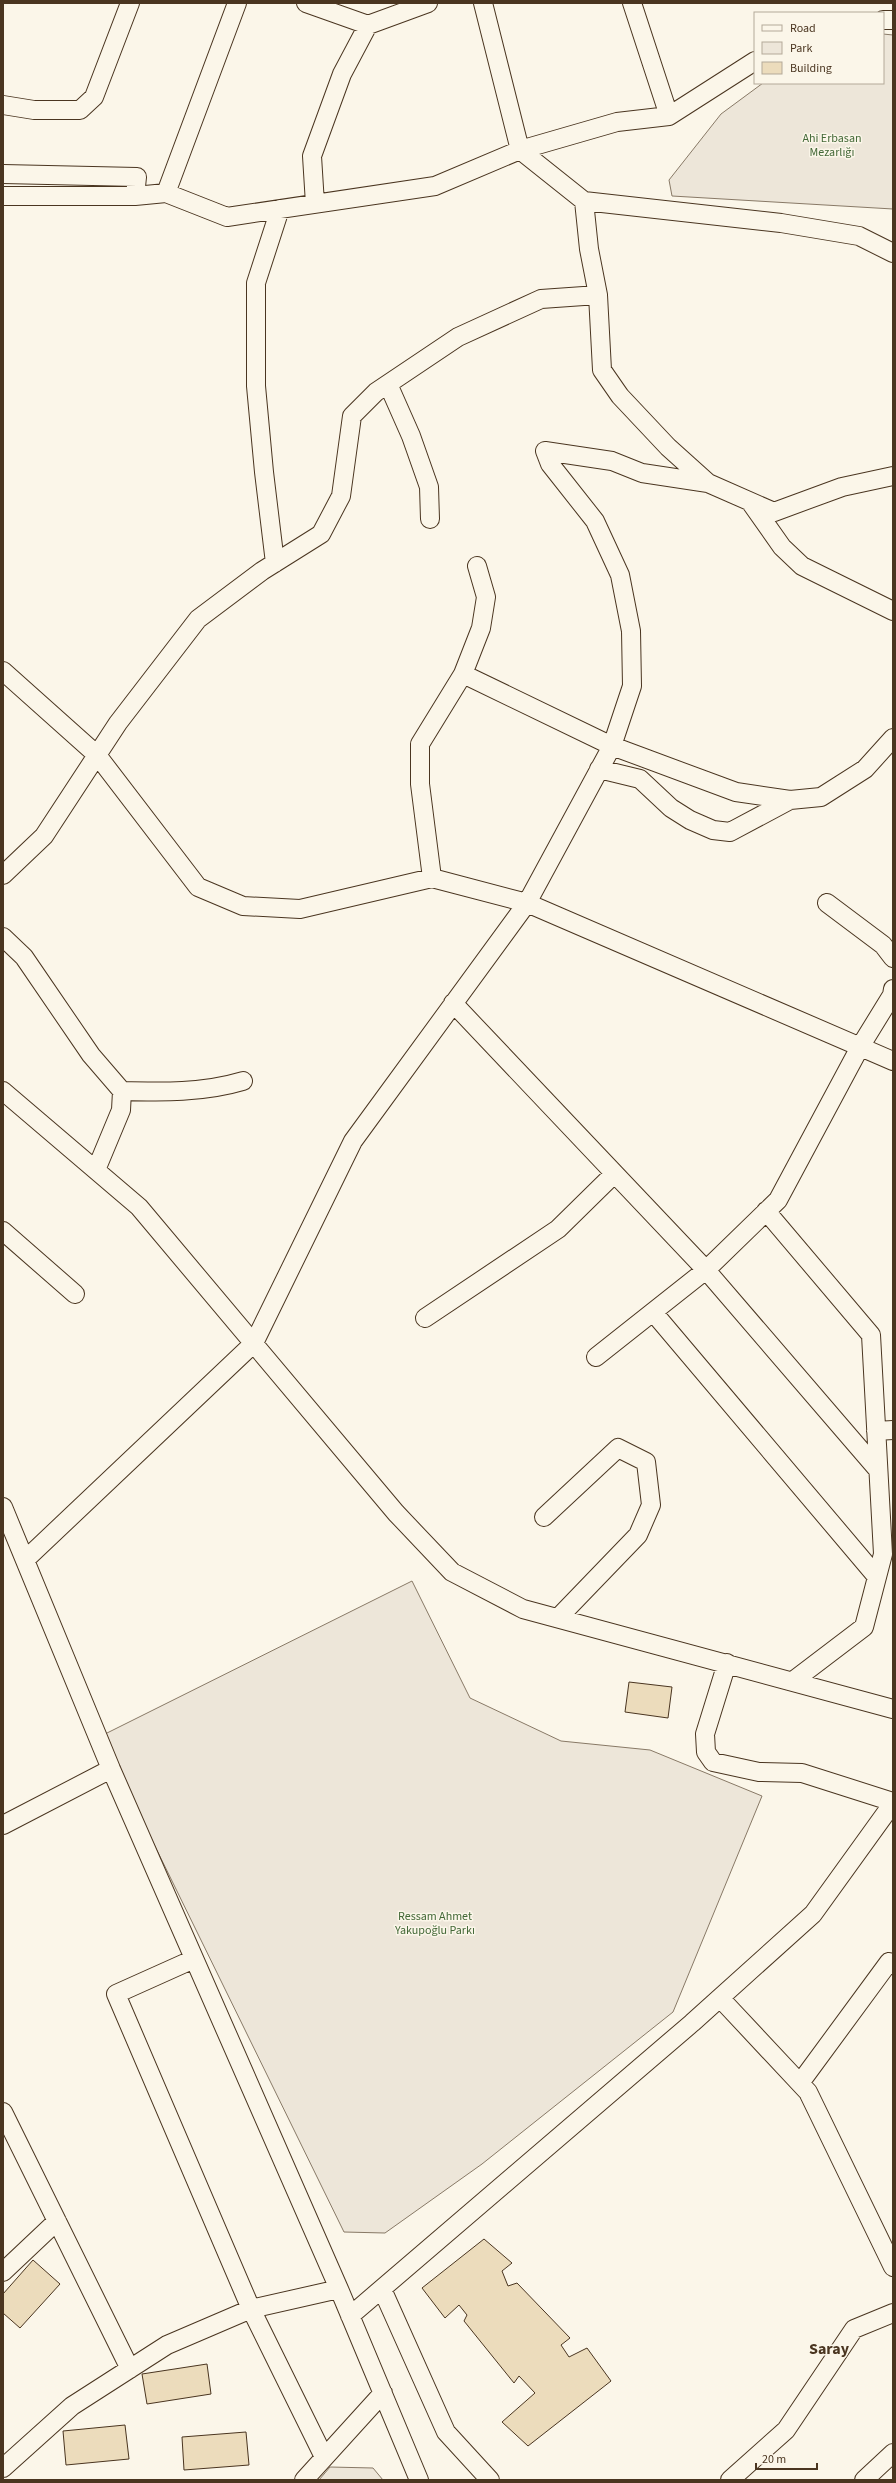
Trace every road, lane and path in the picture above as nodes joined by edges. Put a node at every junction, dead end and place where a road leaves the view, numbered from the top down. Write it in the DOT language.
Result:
graph roads {
  1 [pos="130,3"];
  2 [pos="237,3"];
  3 [pos="306,3"];
  4 [pos="428,3"];
  5 [pos="484,3"];
  6 [pos="632,3"];
  7 [pos="368,25"];
  8 [pos="754,62"];
  9 [pos="3,105"];
  10 [pos="669,116"];
  11 [pos="520,150"];
  12 [pos="3,174"];
  13 [pos="166,193"];
  14 [pos="3,196"];
  15 [pos="135,196"];
  16 [pos="584,201"];
  17 [pos="315,204"];
  18 [pos="280,209"];
  19 [pos="893,253"];
  20 [pos="598,295"];
  21 [pos="388,384"];
  22 [pos="893,476"];
  23 [pos="708,483"];
  24 [pos="750,502"];
  25 [pos="430,519"];
  26 [pos="275,563"];
  27 [pos="476,566"];
  28 [pos="893,611"];
  29 [pos="3,671"];
  30 [pos="462,674"];
  31 [pos="893,738"];
  32 [pos="612,746"];
  33 [pos="97,755"];
  34 [pos="599,769"];
  35 [pos="790,800"];
  36 [pos="3,875"];
  37 [pos="432,878"];
  38 [pos="527,903"];
  39 [pos="827,903"];
  40 [pos="3,937"];
  41 [pos="893,958"];
  42 [pos="893,989"];
  43 [pos="453,1003"];
  44 [pos="860,1047"];
  45 [pos="893,1061"];
  46 [pos="243,1081"];
  47 [pos="3,1091"];
  48 [pos="122,1091"];
  49 [pos="96,1170"];
  50 [pos="614,1174"];
  51 [pos="766,1211"];
  52 [pos="3,1231"];
  53 [pos="706,1270"];
  54 [pos="75,1294"];
  55 [pos="653,1312"];
  56 [pos="425,1318"];
  57 [pos="254,1343"];
  58 [pos="596,1357"];
  59 [pos="884,1431"];
  60 [pos="878,1470"];
  61 [pos="3,1507"];
  62 [pos="544,1517"];
  63 [pos="25,1560"];
  64 [pos="877,1577"];
  65 [pos="558,1618"];
  66 [pos="727,1663"];
  67 [pos="793,1681"];
  68 [pos="893,1709"];
  69 [pos="111,1769"];
  70 [pos="893,1802"];
  71 [pos="3,1825"];
  72 [pos="194,1959"];
  73 [pos="893,1965"];
  74 [pos="720,1998"];
  75 [pos="800,2083"];
  76 [pos="3,2112"];
  77 [pos="58,2221"];
  78 [pos="893,2267"];
  79 [pos="3,2272"];
  80 [pos="339,2289"];
  81 [pos="382,2289"];
  82 [pos="251,2309"];
  83 [pos="893,2313"];
  84 [pos="350,2316"];
  85 [pos="130,2369"];
  86 [pos="383,2393"];
  87 [pos="893,2453"];
  88 [pos="324,2458"];
  89 [pos="3,2468"];
  90 [pos="304,2480"];
  91 [pos="419,2480"];
  92 [pos="490,2480"];
  93 [pos="730,2480"];
  94 [pos="864,2480"];
  1 -- 9 [label="street"];
  2 -- 13 [label="street"];
  3 -- 7 [label="street"];
  4 -- 7 [label="street"];
  5 -- 11 [label="street"];
  6 -- 10 [label="street"];
  7 -- 17 [label="street"];
  8 -- 10 [label="street"];
  10 -- 11 [label="street"];
  11 -- 16 [label="street"];
  11 -- 17 [label="street"];
  12 -- 15 [label="street"];
  13 -- 15 [label="street"];
  13 -- 18 [label="street"];
  14 -- 15 [label="street"];
  16 -- 19 [label="street"];
  16 -- 20 [label="street"];
  17 -- 18 [label="street"];
  18 -- 26 [label="street"];
  20 -- 21 [label="street"];
  20 -- 23 [label="street"];
  21 -- 25 [label="street"];
  21 -- 26 [label="street"];
  22 -- 24 [label="street"];
  23 -- 24 [label="street"];
  23 -- 32 [label="street"];
  24 -- 28 [label="street"];
  26 -- 33 [label="street"];
  27 -- 30 [label="street"];
  29 -- 33 [label="street"];
  30 -- 32 [label="street"];
  30 -- 37 [label="street"];
  31 -- 35 [label="street"];
  32 -- 34 [label="street"];
  32 -- 35 [label="street"];
  33 -- 36 [label="street"];
  33 -- 37 [label="street"];
  34 -- 35 [label="street"];
  34 -- 38 [label="street"];
  37 -- 38 [label="street"];
  38 -- 43 [label="street"];
  38 -- 44 [label="street"];
  39 -- 41 [label="street"];
  40 -- 48 [label="street"];
  42 -- 44 [label="street"];
  43 -- 50 [label="street"];
  43 -- 57 [label="street"];
  44 -- 45 [label="street"];
  44 -- 51 [label="street"];
  46 -- 48 [label="street"];
  47 -- 49 [label="street"];
  48 -- 49 [label="street"];
  49 -- 57 [label="street"];
  50 -- 53 [label="street"];
  50 -- 56 [label="street"];
  51 -- 53 [label="street"];
  51 -- 59 [label="street"];
  52 -- 54 [label="street"];
  53 -- 55 [label="street"];
  53 -- 60 [label="street"];
  55 -- 58 [label="street"];
  55 -- 64 [label="street"];
  57 -- 63 [label="street"];
  57 -- 65 [label="street"];
  59 -- 60 [label="street"];
  60 -- 64 [label="street"];
  61 -- 63 [label="street"];
  62 -- 65 [label="street"];
  63 -- 69 [label="street"];
  64 -- 67 [label="street"];
  65 -- 66 [label="street"];
  66 -- 67 [label="street"];
  66 -- 70 [label="street"];
  67 -- 68 [label="street"];
  69 -- 71 [label="street"];
  69 -- 72 [label="street"];
  70 -- 74 [label="street"];
  72 -- 80 [label="street"];
  72 -- 82 [label="street"];
  73 -- 75 [label="street"];
  74 -- 75 [label="street"];
  74 -- 81 [label="street"];
  75 -- 78 [label="street"];
  76 -- 77 [label="street"];
  77 -- 79 [label="street"];
  77 -- 85 [label="street"];
  80 -- 82 [label="street"];
  80 -- 84 [label="street"];
  81 -- 84 [label="street"];
  81 -- 92 [label="street"];
  82 -- 85 [label="street"];
  82 -- 88 [label="street"];
  83 -- 93 [label="street"];
  84 -- 86 [label="street"];
  85 -- 89 [label="street"];
  86 -- 88 [label="street"];
  86 -- 91 [label="street"];
  87 -- 94 [label="street"];
  88 -- 90 [label="street"];
}
